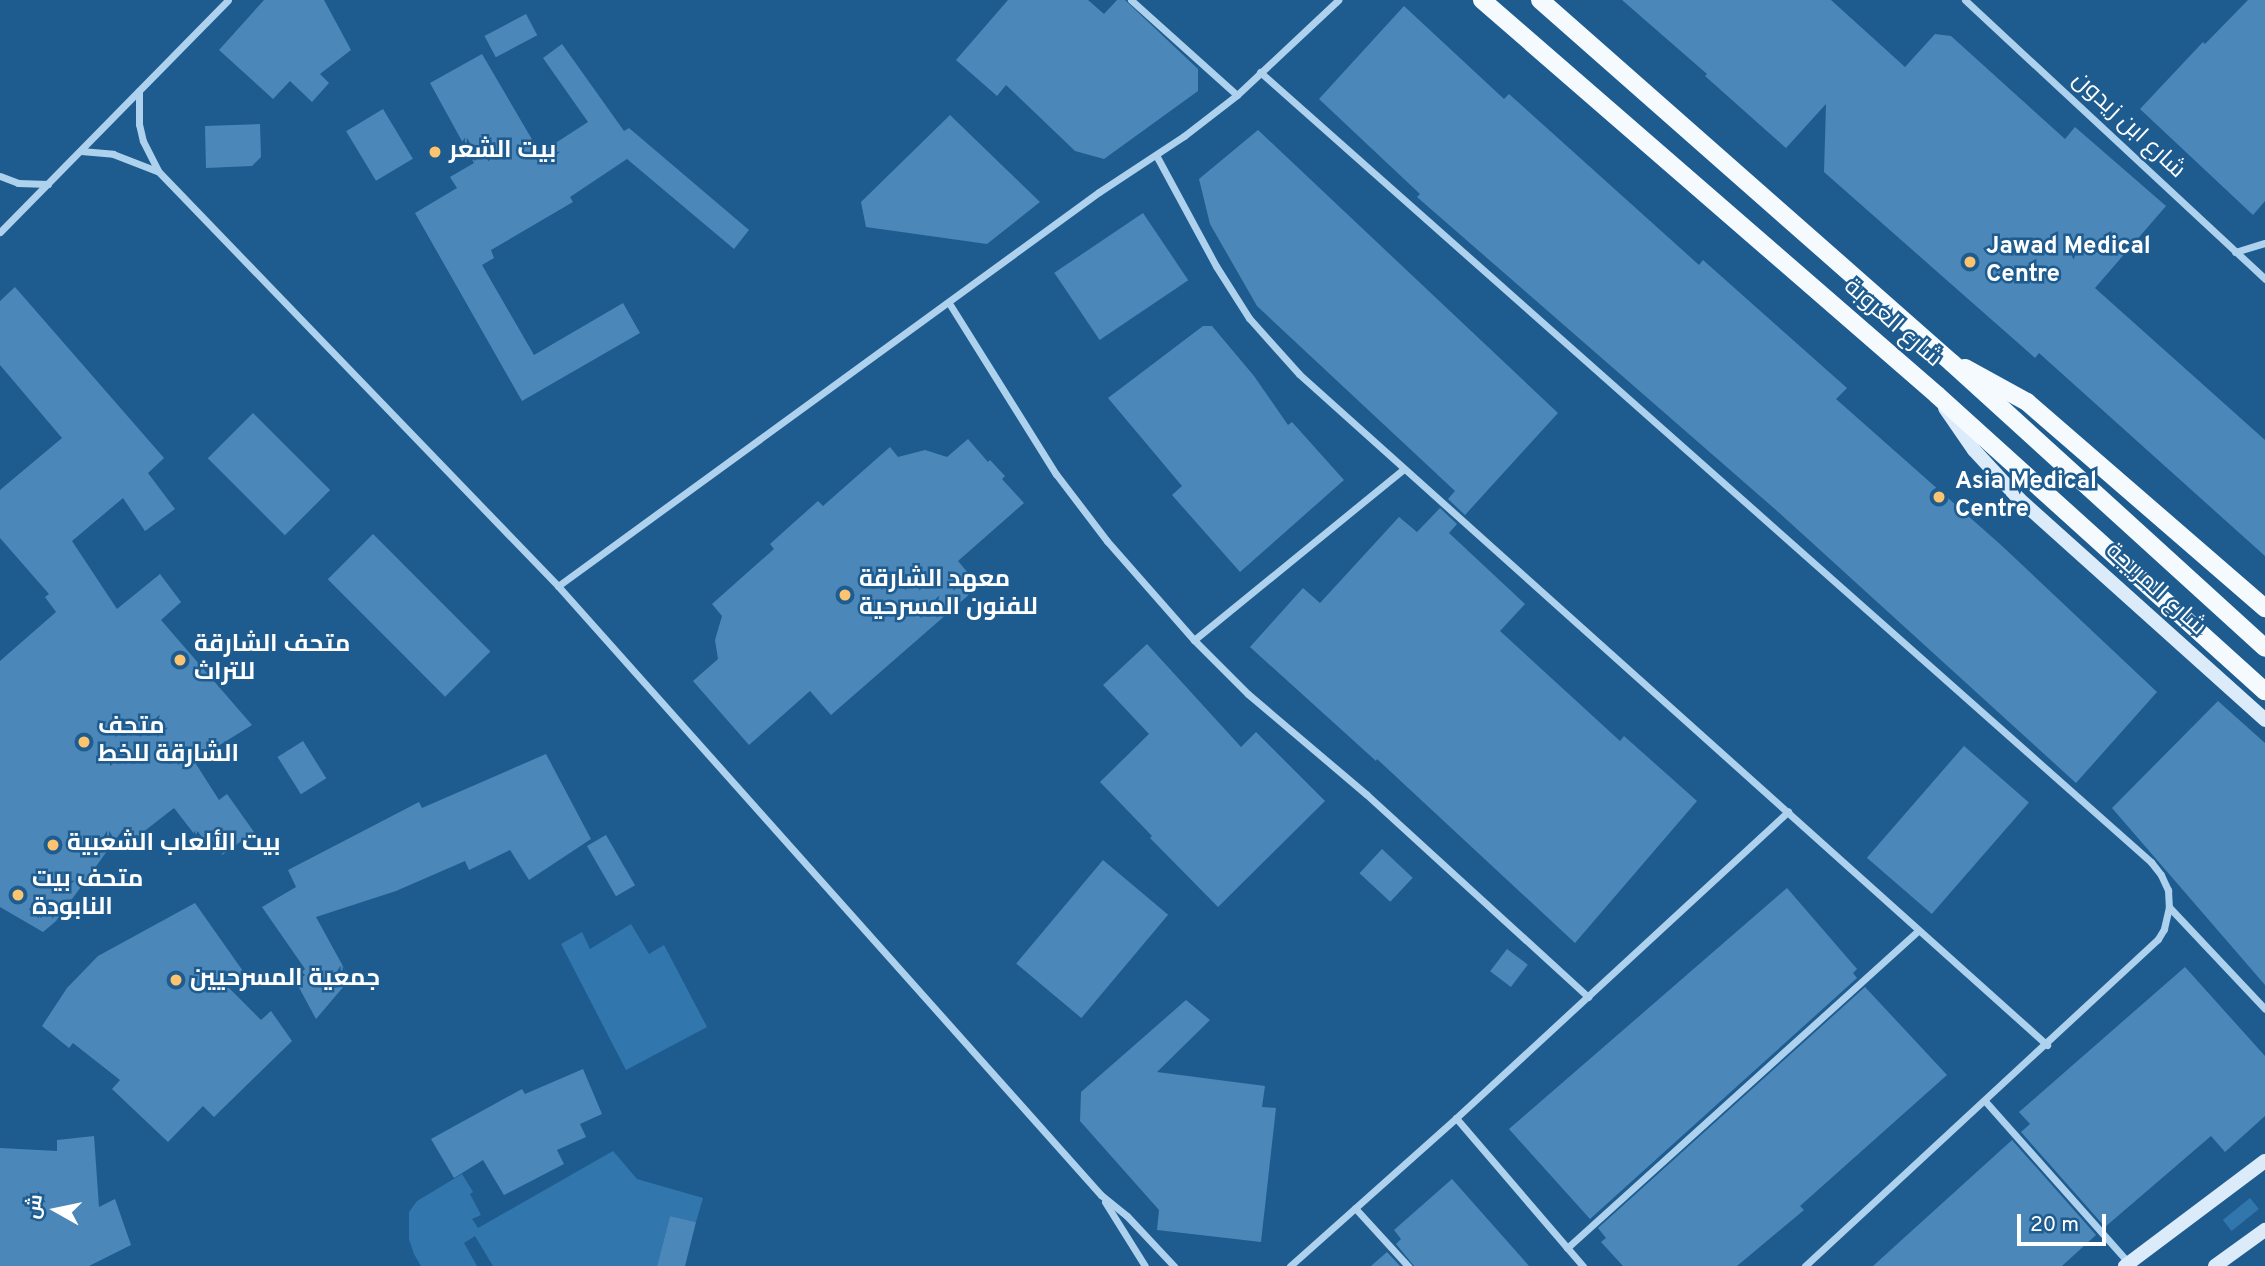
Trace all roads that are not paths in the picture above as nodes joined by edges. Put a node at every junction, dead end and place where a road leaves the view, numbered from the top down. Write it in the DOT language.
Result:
graph roads {
  1 [pos="1131,0"];
  2 [pos="1338,0"];
  3 [pos="1482,0"];
  4 [pos="1540,0"];
  5 [pos="1965,0"];
  6 [pos="226,1"];
  7 [pos="1260,72"];
  8 [pos="139,91"];
  9 [pos="1237,95"];
  10 [pos="81,151"];
  11 [pos="1156,155"];
  12 [pos="158,171"];
  13 [pos="0,176"];
  14 [pos="48,184"];
  15 [pos="0,232"];
  16 [pos="2265,243"];
  17 [pos="2235,252"];
  18 [pos="2265,279"];
  19 [pos="949,303"];
  20 [pos="1952,363"];
  21 [pos="1937,395"];
  22 [pos="1404,469"];
  23 [pos="558,586"];
  24 [pos="2265,608"];
  25 [pos="1194,640"];
  26 [pos="2265,648"];
  27 [pos="2265,691"];
  28 [pos="2265,720"];
  29 [pos="1788,812"];
  30 [pos="2169,907"];
  31 [pos="1919,930"];
  32 [pos="1588,997"];
  33 [pos="2265,1009"];
  34 [pos="2047,1045"];
  35 [pos="1985,1101"];
  36 [pos="1456,1118"];
  37 [pos="2265,1161"];
  38 [pos="1101,1195"];
  39 [pos="1355,1208"];
  40 [pos="2265,1230"];
  41 [pos="1567,1248"];
  42 [pos="2128,1265"];
  43 [pos="1144,1266"];
  44 [pos="1174,1266"];
  45 [pos="1290,1266"];
  46 [pos="1408,1266"];
  47 [pos="1583,1266"];
  48 [pos="1805,1266"];
  49 [pos="2215,1266"];
  1 -- 9 [label="street"];
  2 -- 7 [label="street"];
  3 -- 21 [label="main road, شارع العروبة"];
  4 -- 20 [label="main road, شارع العروبة"];
  5 -- 17 [label="street, شارع ابن زيدون"];
  6 -- 8 [label="street"];
  7 -- 9 [label="street"];
  7 -- 30 [label="street"];
  8 -- 10 [label="street"];
  8 -- 12 [label="street"];
  9 -- 11 [label="street"];
  10 -- 12 [label="street"];
  10 -- 14 [label="street"];
  11 -- 19 [label="street"];
  11 -- 22 [label="street"];
  12 -- 23 [label="street"];
  13 -- 14 [label="street"];
  14 -- 15 [label="street"];
  16 -- 17 [label="street"];
  17 -- 18 [label="street, شارع ابن زيدون"];
  19 -- 23 [label="street"];
  19 -- 25 [label="street"];
  20 -- 24 [label="main road"];
  20 -- 26 [label="main road, شارع العروبة"];
  21 -- 27 [label="main road, شارع العروبة"];
  21 -- 28 [label="main road, شارع المريجة"];
  22 -- 25 [label="street"];
  22 -- 29 [label="street"];
  23 -- 38 [label="street"];
  25 -- 32 [label="street"];
  29 -- 31 [label="street"];
  29 -- 32 [label="street"];
  30 -- 33 [label="street"];
  30 -- 34 [label="street"];
  31 -- 34 [label="street"];
  31 -- 41 [label="street"];
  32 -- 36 [label="street"];
  34 -- 35 [label="street"];
  35 -- 42 [label="street"];
  35 -- 48 [label="street"];
  36 -- 39 [label="street"];
  36 -- 41 [label="street"];
  37 -- 42 [label="main road"];
  38 -- 43 [label="street"];
  38 -- 44 [label="street"];
  39 -- 45 [label="street"];
  39 -- 46 [label="street"];
  40 -- 49 [label="main road"];
  41 -- 47 [label="street"];
}
